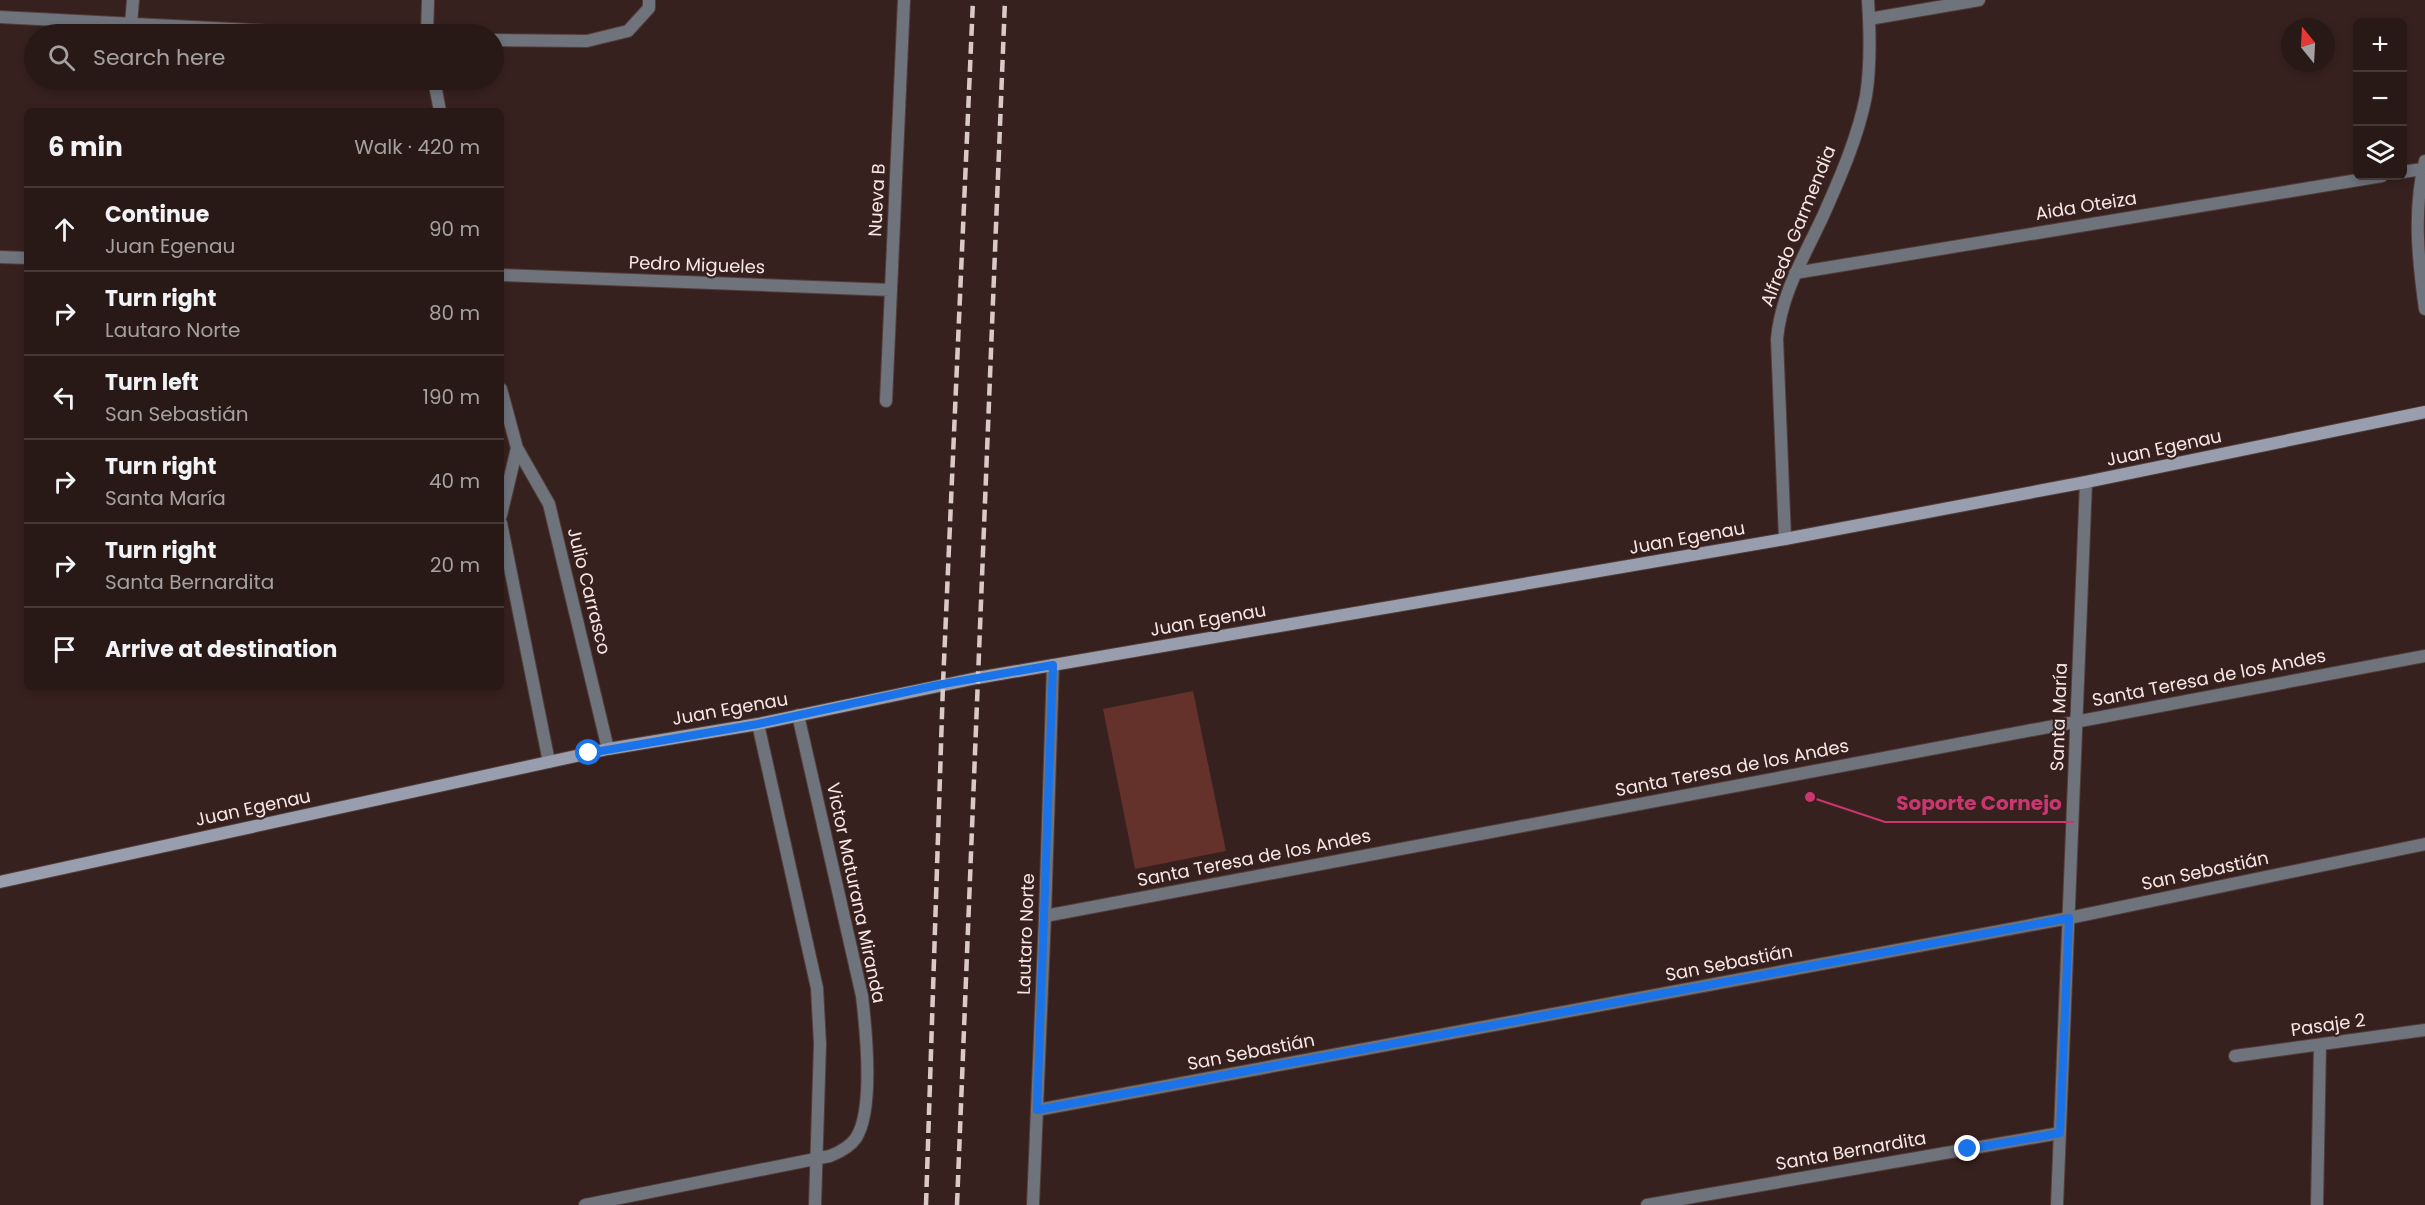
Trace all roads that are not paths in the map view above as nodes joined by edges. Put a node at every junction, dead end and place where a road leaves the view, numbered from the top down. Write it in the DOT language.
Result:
graph roads {
  1 [pos="133,0"];
  2 [pos="428,0"];
  3 [pos="649,0"];
  4 [pos="904,0"];
  5 [pos="1868,0"];
  6 [pos="1979,0"];
  7 [pos="0,17"];
  8 [pos="1869,19"];
  9 [pos="131,24"];
  10 [pos="427,24"];
  11 [pos="504,40"];
  12 [pos="436,90"];
  13 [pos="439,108"];
  14 [pos="2424,165"];
  15 [pos="2407,171"];
  16 [pos="2358,180"];
  17 [pos="0,256"];
  18 [pos="24,258"];
  19 [pos="1796,273"];
  20 [pos="504,275"];
  21 [pos="891,290"];
  22 [pos="2425,309"];
  23 [pos="504,400"];
  24 [pos="886,401"];
  25 [pos="2425,412"];
  26 [pos="517,448"];
  27 [pos="2086,482"];
  28 [pos="504,503"];
  29 [pos="504,538"];
  30 [pos="1785,539"];
  31 [pos="2425,656"];
  32 [pos="1053,665"];
  33 [pos="798,716"];
  34 [pos="2076,722"];
  35 [pos="758,724"];
  36 [pos="609,749"];
  37 [pos="549,762"];
  38 [pos="2425,844"];
  39 [pos="0,882"];
  40 [pos="1046,916"];
  41 [pos="2069,918"];
  42 [pos="2425,1030"];
  43 [pos="2320,1045"];
  44 [pos="2235,1056"];
  45 [pos="1037,1110"];
  46 [pos="2060,1133"];
  47 [pos="816,1159"];
  48 [pos="599,1204"];
  49 [pos="585,1205"];
  50 [pos="815,1205"];
  51 [pos="1033,1205"];
  52 [pos="1647,1205"];
  53 [pos="2057,1205"];
  54 [pos="2317,1205"];
  1 -- 9 [label="street"];
  2 -- 10 [label="street"];
  3 -- 11 [label="street"];
  4 -- 21 [label="street, Nueva B"];
  5 -- 8 [label="street, Alfredo Garmendia"];
  6 -- 8 [label="street"];
  7 -- 9 [label="street"];
  8 -- 19 [label="street, Alfredo Garmendia"];
  12 -- 13 [label="street"];
  14 -- 15 [label="street"];
  14 -- 22 [label="street"];
  16 -- 19 [label="street, Aida Oteiza"];
  17 -- 18 [label="street"];
  19 -- 30 [label="street, Alfredo Garmendia"];
  20 -- 21 [label="street, Pedro Migueles"];
  21 -- 24 [label="street, Nueva B"];
  23 -- 26 [label="street, Julio Carrasco"];
  25 -- 27 [label="main road, Juan Egenau"];
  26 -- 28 [label="street, Julio Carrasco"];
  26 -- 36 [label="street, Julio Carrasco"];
  27 -- 30 [label="main road, Juan Egenau"];
  27 -- 34 [label="street, Santa María"];
  29 -- 37 [label="street"];
  30 -- 32 [label="main road, Juan Egenau"];
  31 -- 34 [label="street, Santa Teresa de los Andes"];
  32 -- 33 [label="main road, Juan Egenau"];
  32 -- 40 [label="street, Lautaro Norte"];
  33 -- 35 [label="main road, Juan Egenau"];
  33 -- 47 [label="street, Victor Maturana Miranda"];
  34 -- 40 [label="street, Santa Teresa de los Andes"];
  34 -- 41 [label="street, Santa María"];
  35 -- 36 [label="main road, Juan Egenau"];
  35 -- 47 [label="street"];
  36 -- 37 [label="main road, Juan Egenau"];
  37 -- 39 [label="main road, Juan Egenau"];
  38 -- 41 [label="street, San Sebastián"];
  40 -- 45 [label="street, Lautaro Norte"];
  41 -- 45 [label="street, San Sebastián"];
  41 -- 46 [label="street, Santa María"];
  42 -- 43 [label="street, Pasaje 2"];
  43 -- 44 [label="street, Pasaje 2"];
  43 -- 54 [label="street"];
  45 -- 51 [label="street, Lautaro Norte"];
  46 -- 52 [label="street, Santa Bernardita"];
  46 -- 53 [label="street, Santa María"];
  47 -- 48 [label="street, Victor Maturana Miranda"];
  47 -- 50 [label="street"];
  48 -- 49 [label="street, Victor Maturana Miranda"];
}
